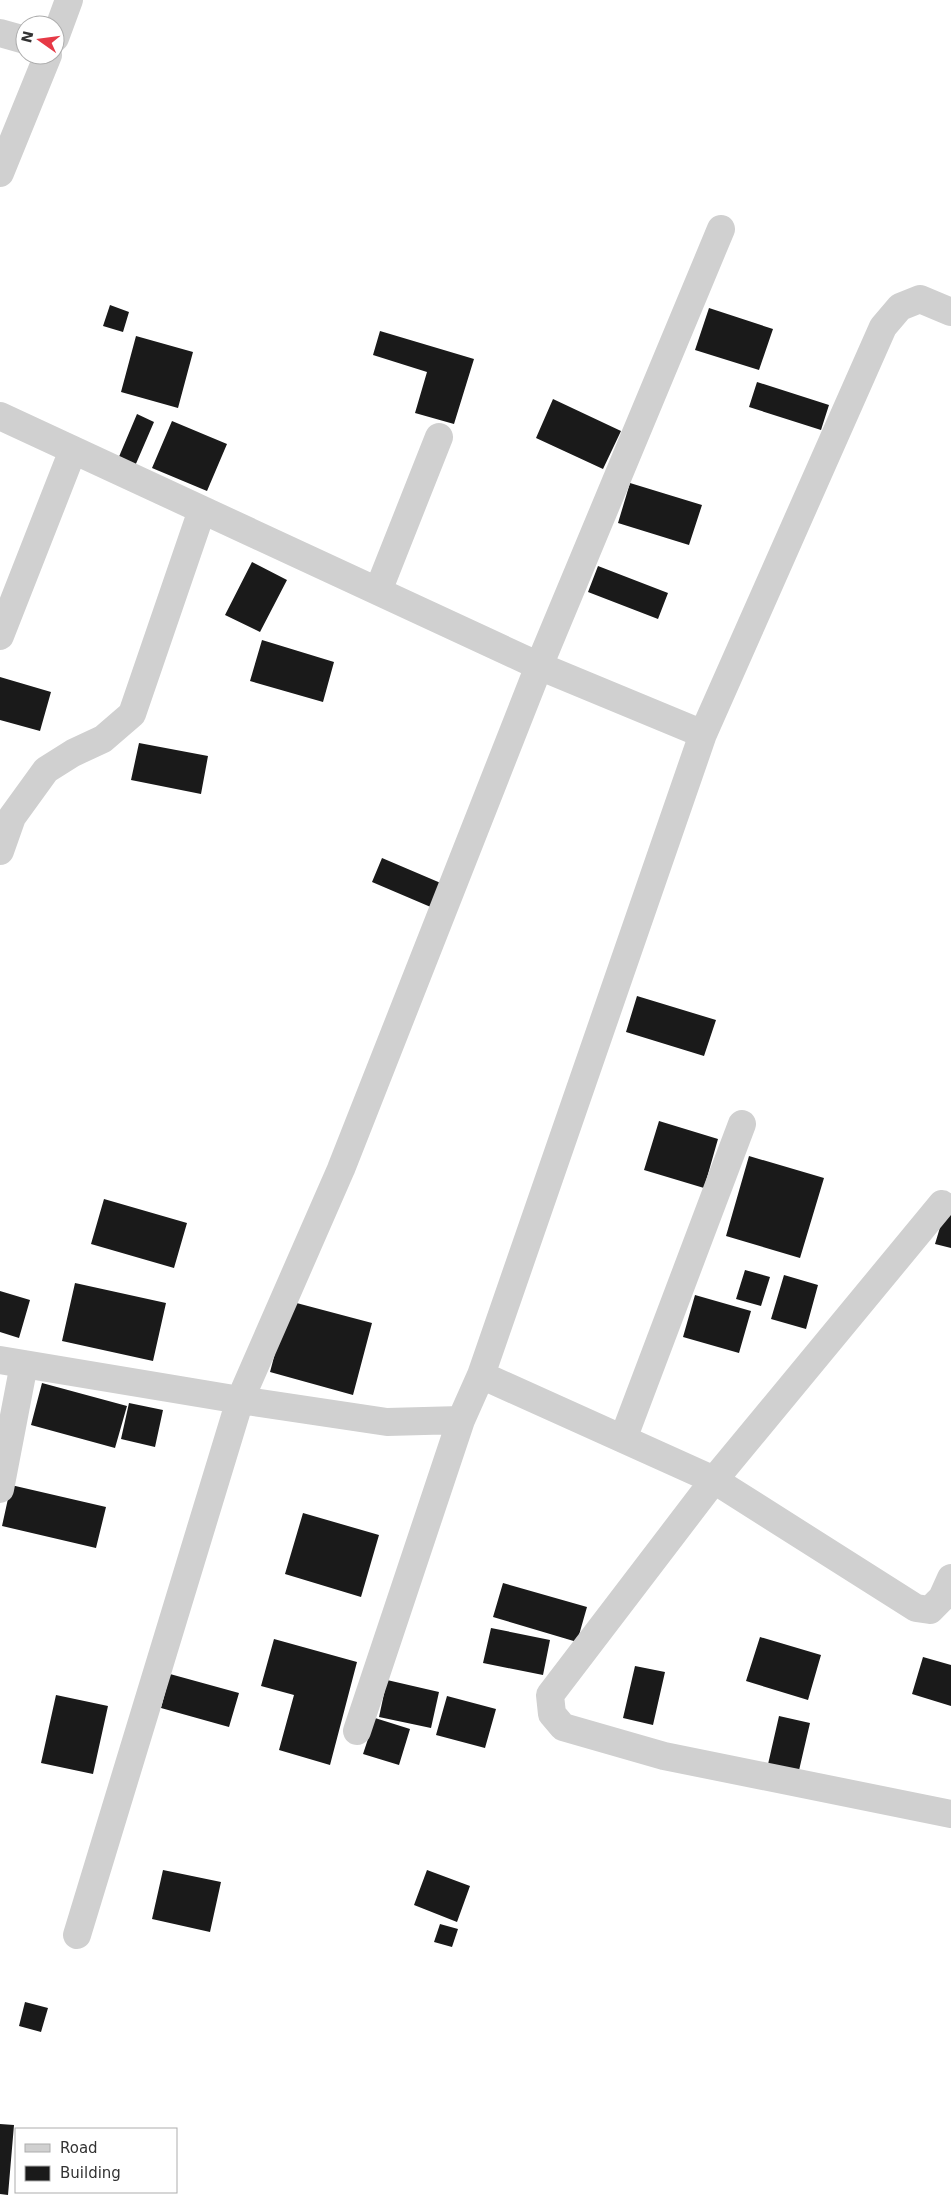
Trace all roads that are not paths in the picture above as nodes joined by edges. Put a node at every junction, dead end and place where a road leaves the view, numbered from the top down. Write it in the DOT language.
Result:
graph roads {
  1 [pos="69,0"];
  2 [pos="63,15"];
  3 [pos="0,33"];
  4 [pos="15,37"];
  5 [pos="44,65"];
  6 [pos="0,173"];
  7 [pos="721,229"];
  8 [pos="951,312"];
  9 [pos="0,416"];
  10 [pos="439,437"];
  11 [pos="73,450"];
  12 [pos="202,510"];
  13 [pos="378,590"];
  14 [pos="0,636"];
  15 [pos="539,666"];
  16 [pos="703,734"];
  17 [pos="0,850"];
  18 [pos="742,1124"];
  19 [pos="942,1204"];
  20 [pos="12,1362"];
  21 [pos="481,1375"];
  22 [pos="240,1400"];
  23 [pos="461,1420"];
  24 [pos="623,1439"];
  25 [pos="714,1480"];
  26 [pos="0,1490"];
  27 [pos="951,1578"];
  28 [pos="357,1731"];
  29 [pos="951,1814"];
  30 [pos="77,1935"];
  1 -- 2 [label="street"];
  3 -- 4 [label="street"];
  5 -- 6 [label="street"];
  7 -- 15 [label="street"];
  8 -- 16 [label="street"];
  9 -- 11 [label="street"];
  10 -- 13 [label="street"];
  11 -- 12 [label="street"];
  11 -- 14 [label="street"];
  12 -- 13 [label="street"];
  12 -- 17 [label="street"];
  13 -- 15 [label="street"];
  15 -- 16 [label="street"];
  15 -- 22 [label="street"];
  16 -- 21 [label="street"];
  18 -- 24 [label="street"];
  19 -- 25 [label="street"];
  20 -- 22 [label="street"];
  20 -- 26 [label="street"];
  21 -- 23 [label="street"];
  21 -- 24 [label="street"];
  22 -- 23 [label="street"];
  22 -- 30 [label="street"];
  23 -- 28 [label="street"];
  24 -- 25 [label="street"];
  25 -- 27 [label="street"];
  25 -- 29 [label="street"];
}
